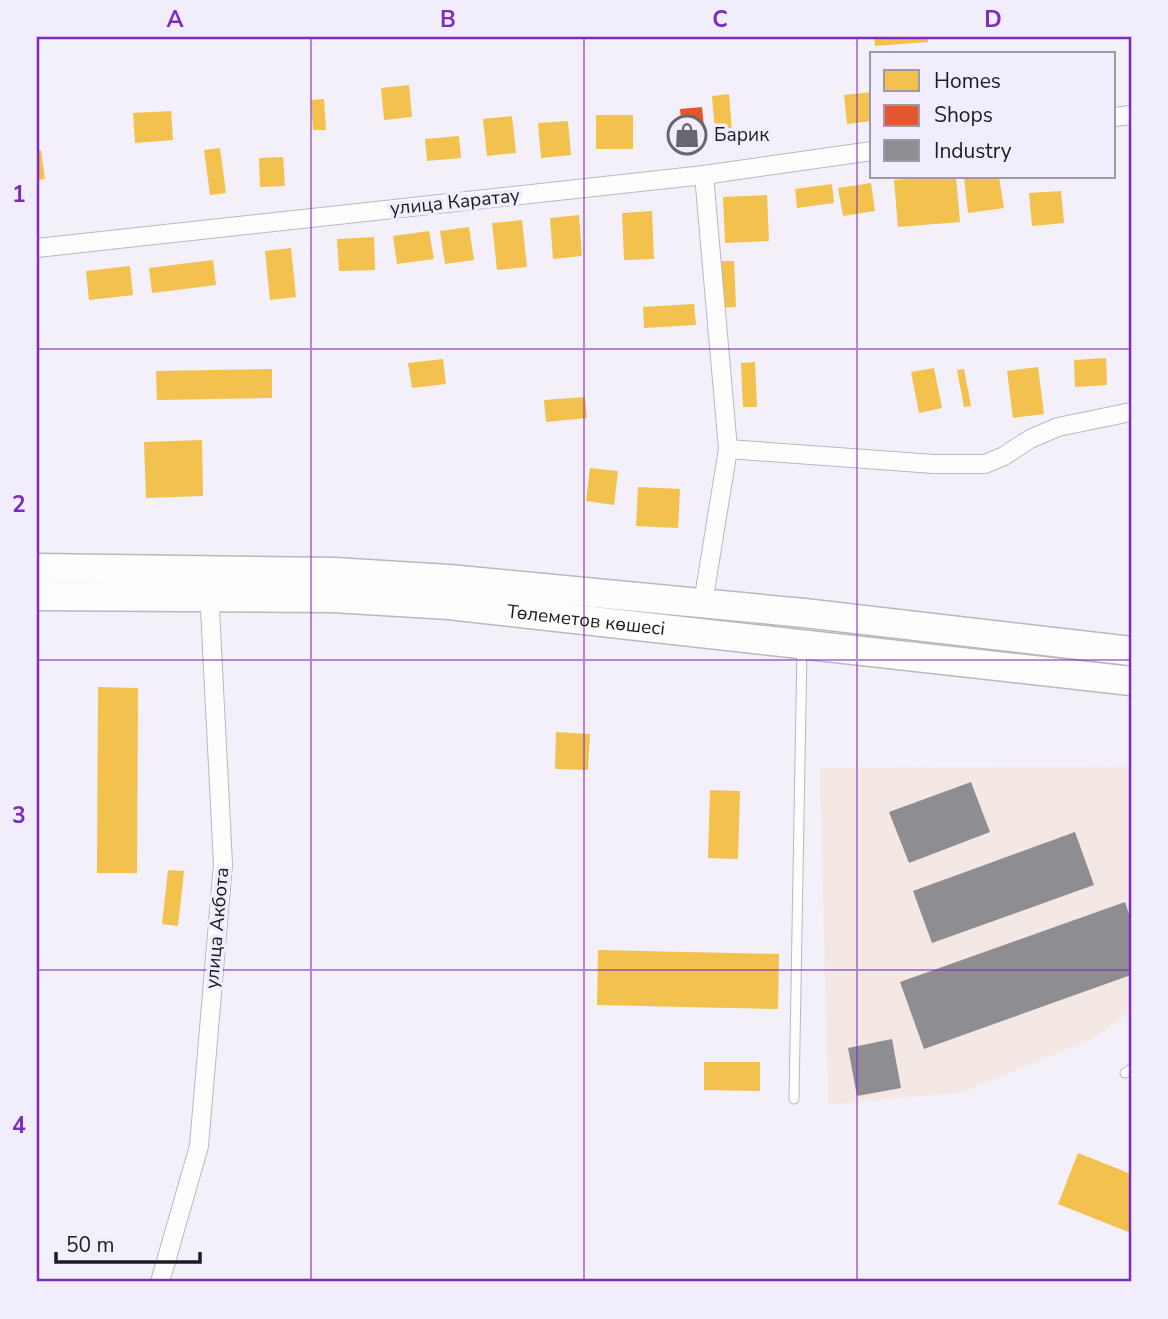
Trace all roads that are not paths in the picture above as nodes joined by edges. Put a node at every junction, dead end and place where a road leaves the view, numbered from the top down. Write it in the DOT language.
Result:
graph roads {
  1 [pos="870,152"];
  2 [pos="704,175"];
  3 [pos="37,248"];
  4 [pos="1131,412"];
  5 [pos="728,449"];
  6 [pos="37,568"];
  7 [pos="208,569"];
  8 [pos="37,596"];
  9 [pos="209,597"];
  10 [pos="703,603"];
  11 [pos="802,643"];
  12 [pos="1131,651"];
  13 [pos="1131,681"];
  14 [pos="794,1099"];
  15 [pos="160,1282"];
  1 -- 2 [label="street, улица Каратау"];
  2 -- 3 [label="street, улица Каратау"];
  2 -- 5 [label="street"];
  4 -- 5 [label="street"];
  5 -- 10 [label="street"];
  6 -- 7 [label="main road, Төлеметов көшесі"];
  7 -- 9 [label="street, улица Акбота"];
  7 -- 10 [label="main road, Төлеметов көшесі"];
  8 -- 9 [label="main road, Төлеметов көшесі"];
  9 -- 11 [label="main road, Төлеметов көшесі"];
  9 -- 15 [label="street, улица Акбота"];
  10 -- 12 [label="main road, Төлеметов көшесі"];
  11 -- 13 [label="main road, Төлеметов көшесі"];
  11 -- 14 [label="lane"];
}
